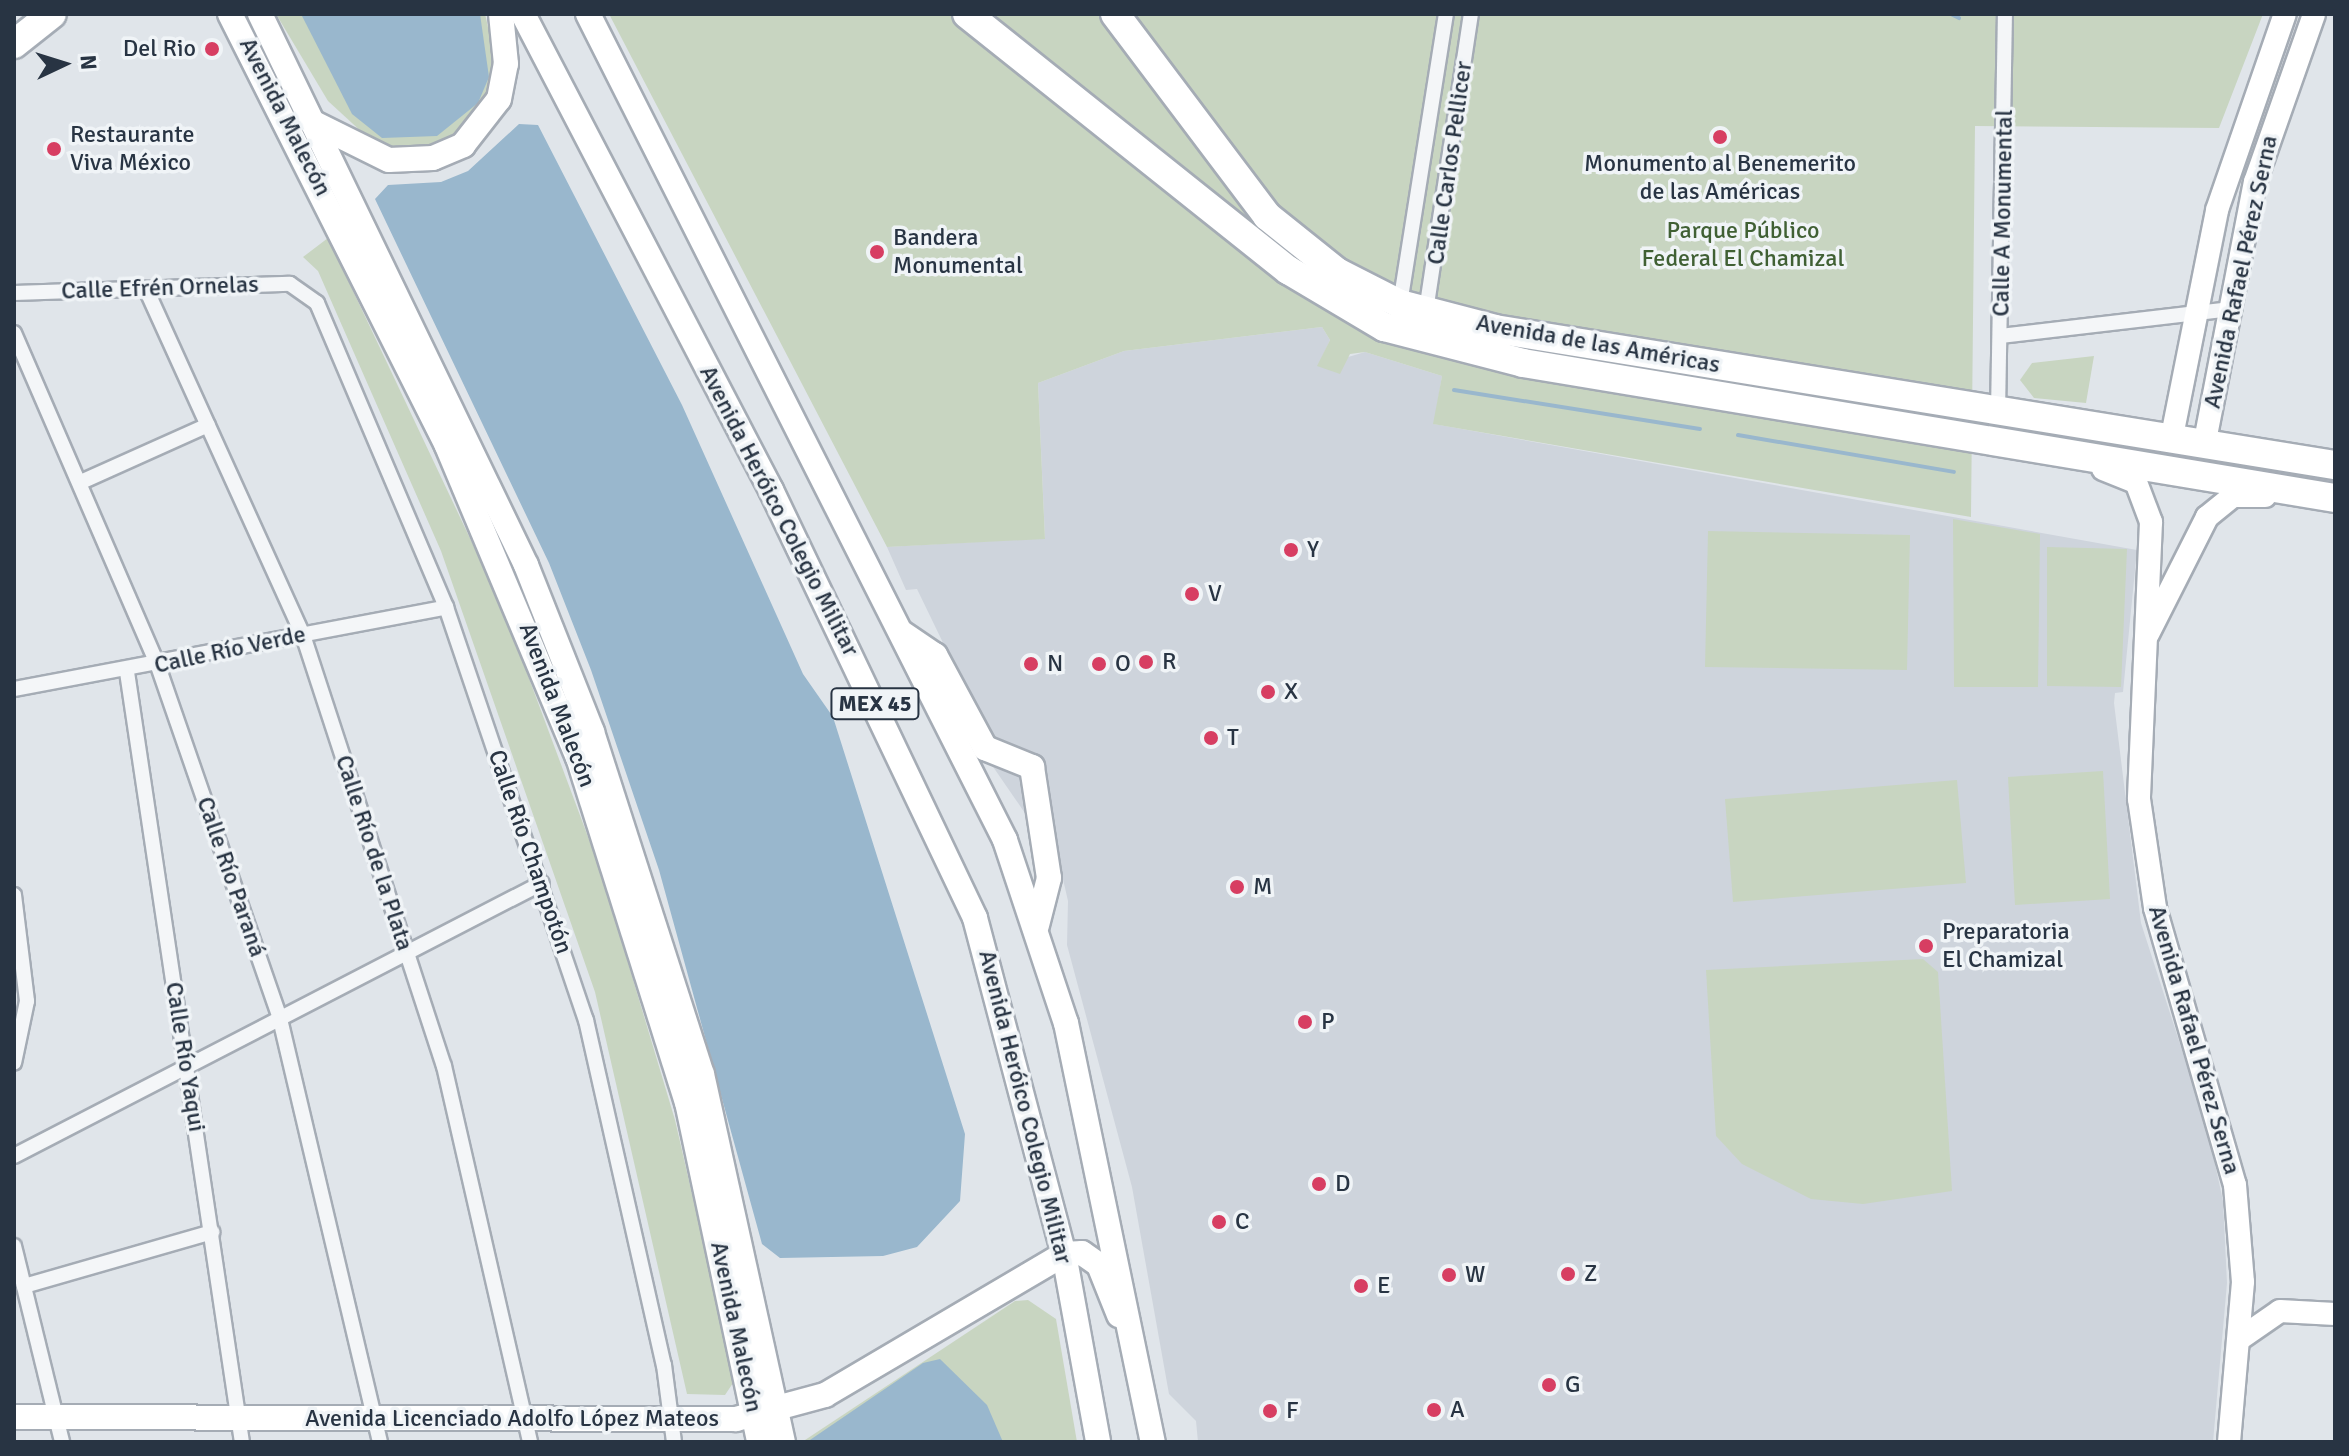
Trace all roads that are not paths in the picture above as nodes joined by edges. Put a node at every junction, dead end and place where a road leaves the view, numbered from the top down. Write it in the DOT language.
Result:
graph roads {
  1 [pos="52,14"];
  2 [pos="230,14"];
  3 [pos="260,14"];
  4 [pos="501,14"];
  5 [pos="523,14"];
  6 [pos="588,14"];
  7 [pos="967,14"];
  8 [pos="1115,14"];
  9 [pos="1446,14"];
  10 [pos="1471,14"];
  11 [pos="2005,14"];
  12 [pos="2285,14"];
  13 [pos="2314,14"];
  14 [pos="15,41"];
  15 [pos="314,122"];
  16 [pos="146,289"];
  17 [pos="306,289"];
  18 [pos="14,293"];
  19 [pos="1413,308"];
  20 [pos="2230,309"];
  21 [pos="2197,310"];
  22 [pos="14,333"];
  23 [pos="2001,336"];
  24 [pos="1823,411"];
  25 [pos="1998,412"];
  26 [pos="208,425"];
  27 [pos="2172,436"];
  28 [pos="1995,441"];
  29 [pos="2205,441"];
  30 [pos="2326,459"];
  31 [pos="81,482"];
  32 [pos="2335,499"];
  33 [pos="446,607"];
  34 [pos="902,633"];
  35 [pos="303,635"];
  36 [pos="2145,639"];
  37 [pos="158,666"];
  38 [pos="127,672"];
  39 [pos="14,689"];
  40 [pos="542,883"];
  41 [pos="14,895"];
  42 [pos="1037,925"];
  43 [pos="407,952"];
  44 [pos="280,1019"];
  45 [pos="14,1063"];
  46 [pos="186,1070"];
  47 [pos="14,1156"];
  48 [pos="212,1232"];
  49 [pos="14,1246"];
  50 [pos="1064,1254"];
  51 [pos="24,1286"];
  52 [pos="2335,1314"];
  53 [pos="1135,1336"];
  54 [pos="2241,1338"];
  55 [pos="766,1415"];
  56 [pos="14,1417"];
  57 [pos="56,1417"];
  58 [pos="241,1430"];
  59 [pos="378,1430"];
  60 [pos="529,1431"];
  61 [pos="673,1431"];
  62 [pos="62,1442"];
  63 [pos="759,1442"];
  64 [pos="783,1442"];
  65 [pos="1098,1442"];
  66 [pos="1153,1442"];
  67 [pos="2229,1442"];
  1 -- 14 [label="highway"];
  2 -- 55 [label="main road, Avenida Malecón"];
  3 -- 15 [label="main road, Avenida Malecón"];
  4 -- 15 [label="main road"];
  5 -- 50 [label="main road, Avenida Heróico Colegio Militar / MEX 45"];
  6 -- 34 [label="main road, MEX 45"];
  7 -- 24 [label="highway, Avenida de las Américas"];
  8 -- 19 [label="highway, Avenida de las Américas"];
  9 -- 19 [label="street, Calle Carlos Pellicer"];
  10 -- 19 [label="street, Calle Carlos Pellicer"];
  11 -- 23 [label="street, Calle A Monumental"];
  12 -- 21 [label="main road, Avenida Rafael Pérez Serna"];
  13 -- 20 [label="main road, Avenida Rafael Pérez Serna"];
  15 -- 55 [label="main road, Avenida Malecón"];
  16 -- 17 [label="street, Calle Efrén Ornelas"];
  16 -- 18 [label="street, Calle Efrén Ornelas"];
  16 -- 26 [label="street, Calle Río de la Plata"];
  17 -- 33 [label="street, Calle Río Champotón"];
  19 -- 25 [label="highway, Avenida de las Américas"];
  20 -- 21 [label="street"];
  20 -- 29 [label="main road, Avenida Rafael Pérez Serna"];
  21 -- 23 [label="street"];
  21 -- 27 [label="main road, Avenida Rafael Pérez Serna"];
  22 -- 31 [label="street, Calle Río Paraná"];
  23 -- 25 [label="street, Calle A Monumental"];
  24 -- 25 [label="highway"];
  24 -- 28 [label="highway, Avenida de las Américas"];
  25 -- 27 [label="highway, Avenida de las Américas"];
  26 -- 31 [label="street"];
  26 -- 35 [label="street, Calle Río de la Plata"];
  27 -- 29 [label="highway, Avenida de las Américas"];
  28 -- 32 [label="highway, Avenida de las Américas"];
  28 -- 36 [label="main road, Avenida Rafael Pérez Serna"];
  29 -- 30 [label="highway, Avenida de las Américas"];
  31 -- 37 [label="street, Calle Río Paraná"];
  32 -- 36 [label="main road"];
  33 -- 35 [label="street, Calle Río Verde"];
  33 -- 40 [label="street, Calle Río Champotón"];
  34 -- 42 [label="main road, MEX 45"];
  34 -- 42 [label="main road"];
  35 -- 37 [label="street, Calle Río Verde"];
  35 -- 43 [label="street, Calle Río de la Plata"];
  36 -- 54 [label="main road, Avenida Rafael Pérez Serna"];
  37 -- 38 [label="street, Calle Río Verde"];
  37 -- 44 [label="street, Calle Río Paraná"];
  38 -- 39 [label="street, Calle Río Verde"];
  38 -- 46 [label="street, Calle Río Yaqui"];
  40 -- 43 [label="street"];
  40 -- 61 [label="street, Calle Río Champotón"];
  41 -- 45 [label="street"];
  42 -- 53 [label="main road, MEX 45"];
  43 -- 44 [label="street"];
  43 -- 60 [label="street, Calle Río de la Plata"];
  44 -- 46 [label="street"];
  44 -- 59 [label="street, Calle Río Paraná"];
  46 -- 47 [label="street"];
  46 -- 48 [label="street, Calle Río Yaqui"];
  48 -- 51 [label="street"];
  48 -- 58 [label="street, Calle Río Yaqui"];
  49 -- 51 [label="street"];
  50 -- 53 [label="main road"];
  50 -- 55 [label="main road, Avenida Licenciado Adolfo López Mateos"];
  50 -- 65 [label="main road, Avenida Heróico Colegio Militar / MEX 45"];
  51 -- 57 [label="street"];
  52 -- 54 [label="main road"];
  53 -- 66 [label="main road, MEX 45"];
  54 -- 67 [label="main road, Avenida Rafael Pérez Serna"];
  55 -- 61 [label="main road, Avenida Licenciado Adolfo López Mateos"];
  55 -- 63 [label="main road, Avenida Malecón"];
  55 -- 64 [label="main road, Avenida Malecón"];
  56 -- 57 [label="main road, Avenida Licenciado Adolfo López Mateos"];
  57 -- 58 [label="main road, Avenida Licenciado Adolfo López Mateos"];
  57 -- 62 [label="street"];
  58 -- 59 [label="main road, Avenida Licenciado Adolfo López Mateos"];
  59 -- 60 [label="main road, Avenida Licenciado Adolfo López Mateos"];
  60 -- 61 [label="main road, Avenida Licenciado Adolfo López Mateos"];
}
